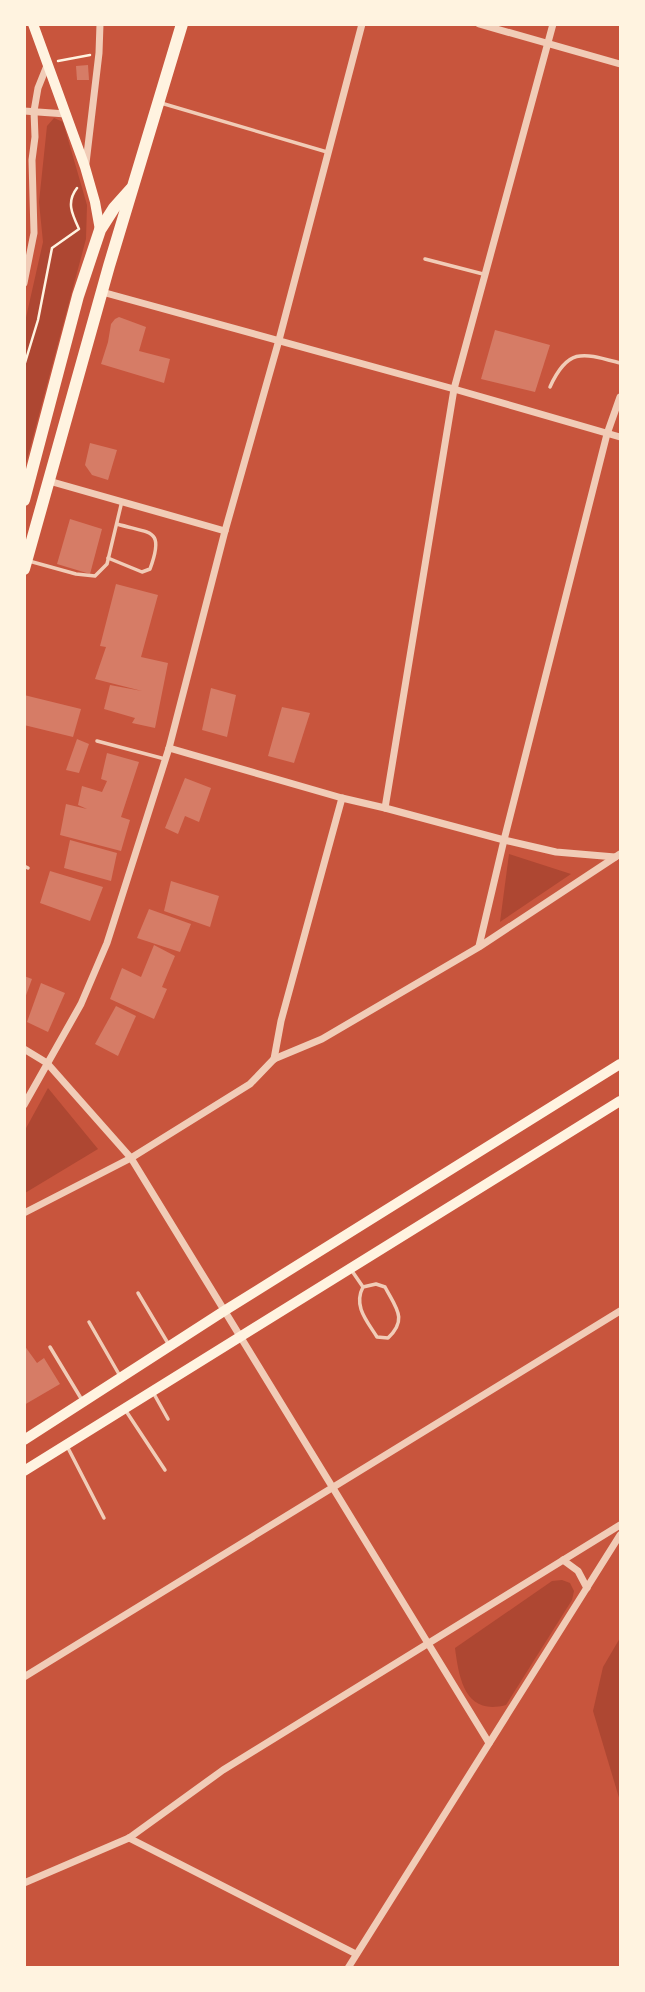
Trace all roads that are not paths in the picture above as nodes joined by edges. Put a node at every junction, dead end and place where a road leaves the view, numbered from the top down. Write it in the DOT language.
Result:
graph roads {
  1 [pos="33,24"];
  2 [pos="100,24"];
  3 [pos="182,24"];
  4 [pos="362,24"];
  5 [pos="479,24"];
  6 [pos="553,24"];
  7 [pos="548,43"];
  8 [pos="48,63"];
  9 [pos="621,64"];
  10 [pos="159,103"];
  11 [pos="24,111"];
  12 [pos="34,111"];
  13 [pos="66,114"];
  14 [pos="327,152"];
  15 [pos="85,167"];
  16 [pos="134,185"];
  17 [pos="100,230"];
  18 [pos="425,259"];
  19 [pos="109,266"];
  20 [pos="485,274"];
  21 [pos="24,283"];
  22 [pos="102,292"];
  23 [pos="279,340"];
  24 [pos="621,363"];
  25 [pos="550,387"];
  26 [pos="454,389"];
  27 [pos="620,400"];
  28 [pos="607,434"];
  29 [pos="621,437"];
  30 [pos="49,481"];
  31 [pos="24,500"];
  32 [pos="122,502"];
  33 [pos="117,524"];
  34 [pos="225,531"];
  35 [pos="108,558"];
  36 [pos="26,565"];
  37 [pos="97,741"];
  38 [pos="169,748"];
  39 [pos="165,759"];
  40 [pos="342,798"];
  41 [pos="385,808"];
  42 [pos="504,840"];
  43 [pos="618,855"];
  44 [pos="479,947"];
  45 [pos="24,1049"];
  46 [pos="274,1059"];
  47 [pos="47,1063"];
  48 [pos="621,1064"];
  49 [pos="621,1101"];
  50 [pos="24,1105"];
  51 [pos="131,1158"];
  52 [pos="24,1213"];
  53 [pos="351,1269"];
  54 [pos="363,1287"];
  55 [pos="138,1293"];
  56 [pos="224,1311"];
  57 [pos="621,1311"];
  58 [pos="89,1322"];
  59 [pos="241,1338"];
  60 [pos="170,1346"];
  61 [pos="50,1347"];
  62 [pos="121,1378"];
  63 [pos="153,1392"];
  64 [pos="83,1402"];
  65 [pos="125,1409"];
  66 [pos="168,1419"];
  67 [pos="24,1440"];
  68 [pos="67,1445"];
  69 [pos="165,1470"];
  70 [pos="24,1471"];
  71 [pos="333,1489"];
  72 [pos="104,1518"];
  73 [pos="621,1525"];
  74 [pos="621,1535"];
  75 [pos="563,1560"];
  76 [pos="587,1588"];
  77 [pos="428,1643"];
  78 [pos="24,1677"];
  79 [pos="489,1743"];
  80 [pos="129,1838"];
  81 [pos="24,1883"];
  82 [pos="356,1954"];
  83 [pos="348,1968"];
  1 -- 8 [label="main road"];
  2 -- 15 [label="street"];
  3 -- 10 [label="main road"];
  4 -- 14 [label="street"];
  5 -- 7 [label="street"];
  6 -- 7 [label="street"];
  7 -- 9 [label="street"];
  7 -- 20 [label="street"];
  8 -- 12 [label="street"];
  8 -- 13 [label="main road"];
  10 -- 14 [label="lane"];
  10 -- 16 [label="main road"];
  11 -- 12 [label="street"];
  12 -- 13 [label="street"];
  12 -- 21 [label="street"];
  13 -- 15 [label="main road"];
  14 -- 23 [label="street"];
  15 -- 17 [label="main road"];
  16 -- 17 [label="main road"];
  16 -- 19 [label="main road"];
  17 -- 19 [label="main road"];
  17 -- 31 [label="main road"];
  18 -- 20 [label="lane"];
  19 -- 22 [label="main road"];
  20 -- 26 [label="street"];
  22 -- 23 [label="street"];
  22 -- 30 [label="main road"];
  23 -- 26 [label="street"];
  23 -- 34 [label="street"];
  24 -- 25 [label="lane"];
  26 -- 28 [label="street"];
  26 -- 41 [label="street"];
  27 -- 28 [label="street"];
  28 -- 29 [label="street"];
  28 -- 42 [label="street"];
  30 -- 32 [label="street"];
  30 -- 36 [label="main road"];
  32 -- 33 [label="lane"];
  32 -- 34 [label="street"];
  33 -- 35 [label="lane"];
  33 -- 35 [label="lane"];
  34 -- 38 [label="street"];
  35 -- 36 [label="lane"];
  37 -- 39 [label="lane"];
  38 -- 39 [label="street"];
  38 -- 40 [label="street"];
  39 -- 47 [label="street"];
  40 -- 41 [label="street"];
  40 -- 46 [label="street"];
  41 -- 42 [label="street"];
  42 -- 43 [label="street"];
  42 -- 44 [label="street"];
  43 -- 44 [label="street"];
  44 -- 46 [label="street"];
  45 -- 47 [label="street"];
  46 -- 51 [label="street"];
  47 -- 50 [label="street"];
  47 -- 51 [label="street"];
  48 -- 56 [label="main road"];
  49 -- 53 [label="main road"];
  51 -- 52 [label="street"];
  51 -- 56 [label="street"];
  53 -- 54 [label="lane"];
  53 -- 59 [label="main road"];
  54 -- 54 [label="lane"];
  55 -- 60 [label="lane"];
  56 -- 59 [label="street"];
  56 -- 60 [label="main road"];
  57 -- 71 [label="street"];
  58 -- 62 [label="lane"];
  59 -- 63 [label="main road"];
  59 -- 71 [label="street"];
  60 -- 62 [label="main road"];
  61 -- 64 [label="lane"];
  62 -- 64 [label="main road"];
  63 -- 65 [label="main road"];
  63 -- 66 [label="lane"];
  64 -- 67 [label="main road"];
  65 -- 68 [label="main road"];
  65 -- 69 [label="lane"];
  68 -- 70 [label="main road"];
  68 -- 72 [label="lane"];
  71 -- 77 [label="street"];
  71 -- 78 [label="street"];
  73 -- 75 [label="street"];
  74 -- 76 [label="street"];
  75 -- 76 [label="street"];
  75 -- 77 [label="street"];
  76 -- 79 [label="street"];
  77 -- 79 [label="street"];
  77 -- 80 [label="street"];
  79 -- 82 [label="street"];
  80 -- 81 [label="street"];
  80 -- 82 [label="street"];
  82 -- 83 [label="street"];
}
